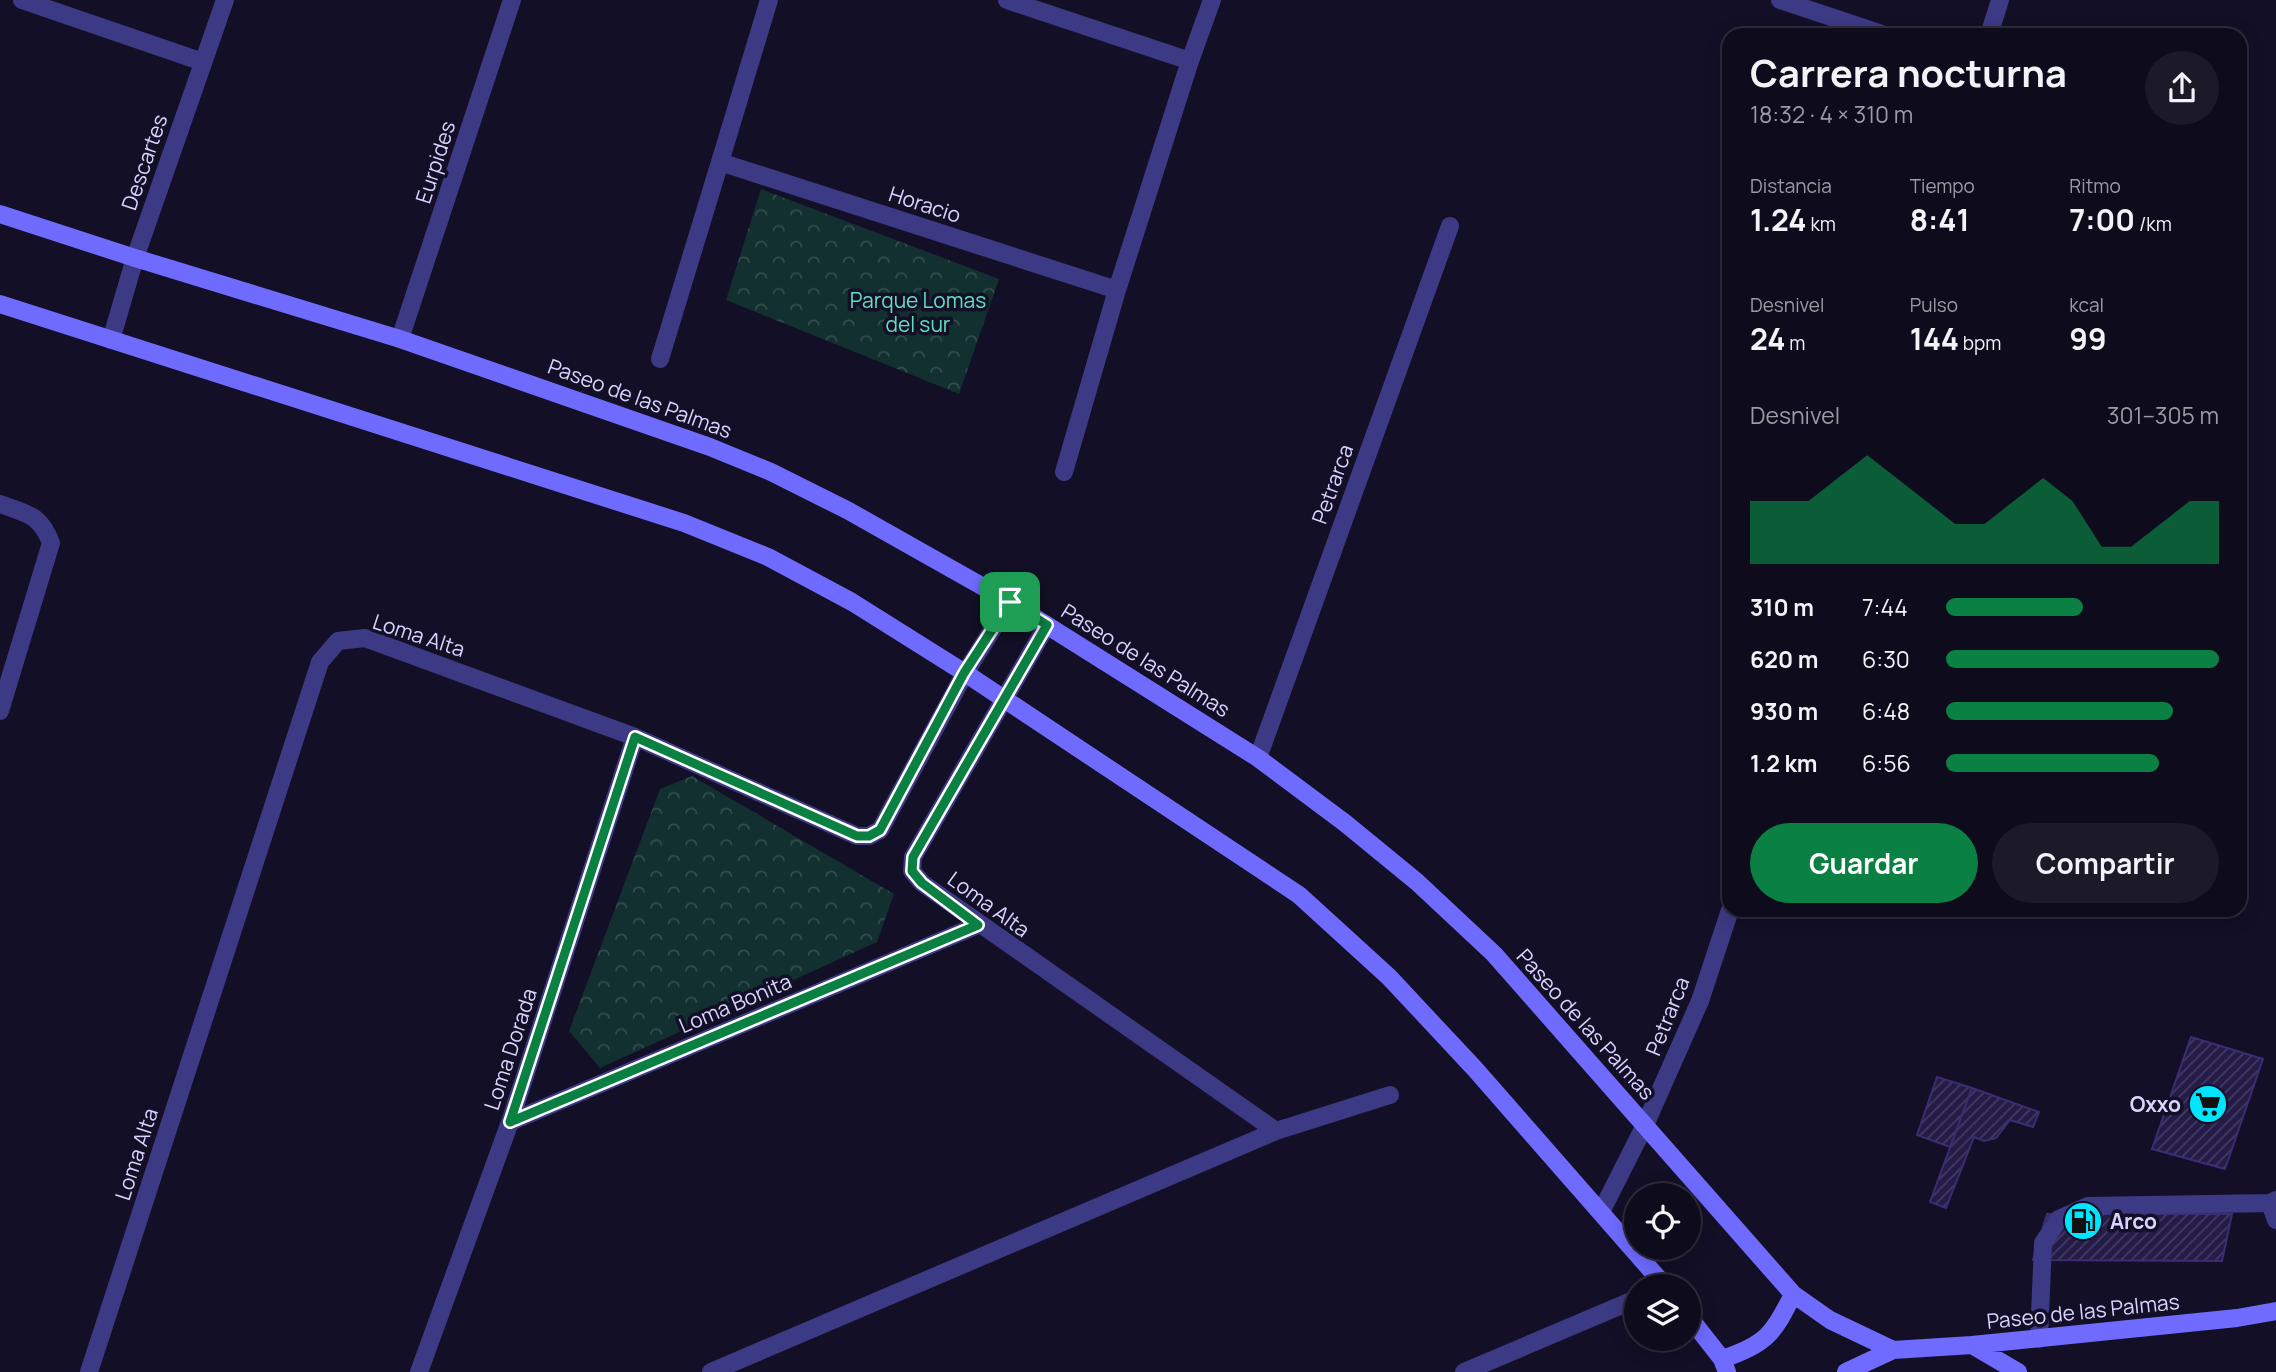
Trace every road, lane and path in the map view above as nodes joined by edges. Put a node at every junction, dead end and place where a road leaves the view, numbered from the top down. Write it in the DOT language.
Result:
graph roads {
  1 [pos="22,0"];
  2 [pos="225,0"];
  3 [pos="512,0"];
  4 [pos="769,0"];
  5 [pos="1007,0"];
  6 [pos="1212,0"];
  7 [pos="1780,0"];
  8 [pos="2000,0"];
  9 [pos="1864,28"];
  10 [pos="1991,28"];
  11 [pos="1190,61"];
  12 [pos="203,62"];
  13 [pos="720,162"];
  14 [pos="0,214"];
  15 [pos="1450,226"];
  16 [pos="135,258"];
  17 [pos="1117,290"];
  18 [pos="0,304"];
  19 [pos="400,338"];
  20 [pos="111,340"];
  21 [pos="660,359"];
  22 [pos="1064,472"];
  23 [pos="0,504"];
  24 [pos="1010,602"];
  25 [pos="1047,625"];
  26 [pos="964,673"];
  27 [pos="1003,698"];
  28 [pos="0,711"];
  29 [pos="635,737"];
  30 [pos="1258,758"];
  31 [pos="1728,917"];
  32 [pos="978,925"];
  33 [pos="1390,1095"];
  34 [pos="510,1122"];
  35 [pos="1646,1125"];
  36 [pos="1276,1131"];
  37 [pos="2274,1208"];
  38 [pos="1601,1212"];
  39 [pos="1655,1274"];
  40 [pos="1793,1294"];
  41 [pos="1624,1304"];
  42 [pos="2276,1311"];
  43 [pos="1701,1334"];
  44 [pos="2039,1339"];
  45 [pos="1972,1345"];
  46 [pos="1893,1350"];
  47 [pos="1724,1366"];
  48 [pos="89,1372"];
  49 [pos="419,1372"];
  50 [pos="711,1372"];
  51 [pos="1464,1372"];
  52 [pos="1846,1372"];
  53 [pos="2018,1372"];
  1 -- 12 [label="street"];
  2 -- 12 [label="street, Descartes"];
  3 -- 19 [label="street, Eurpides"];
  4 -- 13 [label="street"];
  5 -- 11 [label="street"];
  6 -- 11 [label="street"];
  7 -- 9 [label="street"];
  8 -- 10 [label="street"];
  11 -- 17 [label="street"];
  12 -- 16 [label="street, Descartes"];
  13 -- 17 [label="street, Horacio"];
  13 -- 21 [label="street"];
  14 -- 16 [label="street, Paseo de las Palmas"];
  15 -- 30 [label="street, Petrarca"];
  16 -- 19 [label="street, Paseo de las Palmas"];
  16 -- 20 [label="street, Descartes"];
  17 -- 22 [label="street"];
  18 -- 20 [label="street"];
  19 -- 24 [label="street, Paseo de las Palmas"];
  20 -- 26 [label="street"];
  23 -- 28 [label="street"];
  24 -- 25 [label="street, Paseo de las Palmas"];
  24 -- 26 [label="street, Loma Alta"];
  25 -- 27 [label="street, Loma Alta"];
  25 -- 30 [label="street, Paseo de las Palmas"];
  26 -- 27 [label="street"];
  26 -- 29 [label="street, Loma Alta"];
  27 -- 32 [label="street, Loma Alta"];
  27 -- 38 [label="street"];
  29 -- 34 [label="street, Loma Dorada"];
  29 -- 48 [label="street, Loma Alta"];
  30 -- 35 [label="street, Paseo de las Palmas"];
  31 -- 35 [label="street, Petrarca"];
  32 -- 34 [label="street, Loma Bonita"];
  32 -- 36 [label="street, Loma Alta"];
  33 -- 36 [label="street"];
  34 -- 49 [label="street, Loma Dorada"];
  35 -- 38 [label="street, Petrarca"];
  35 -- 40 [label="street, Paseo de las Palmas"];
  36 -- 50 [label="street"];
  37 -- 44 [label="street"];
  38 -- 39 [label="street"];
  40 -- 46 [label="street, Paseo de las Palmas"];
  40 -- 47 [label="street"];
  41 -- 51 [label="street"];
  42 -- 44 [label="street, Paseo de las Palmas"];
  43 -- 47 [label="street"];
  44 -- 45 [label="street, Paseo de las Palmas"];
  45 -- 46 [label="street, Paseo de las Palmas"];
  45 -- 53 [label="street"];
  46 -- 52 [label="street, Paseo de las Palmas"];
}
